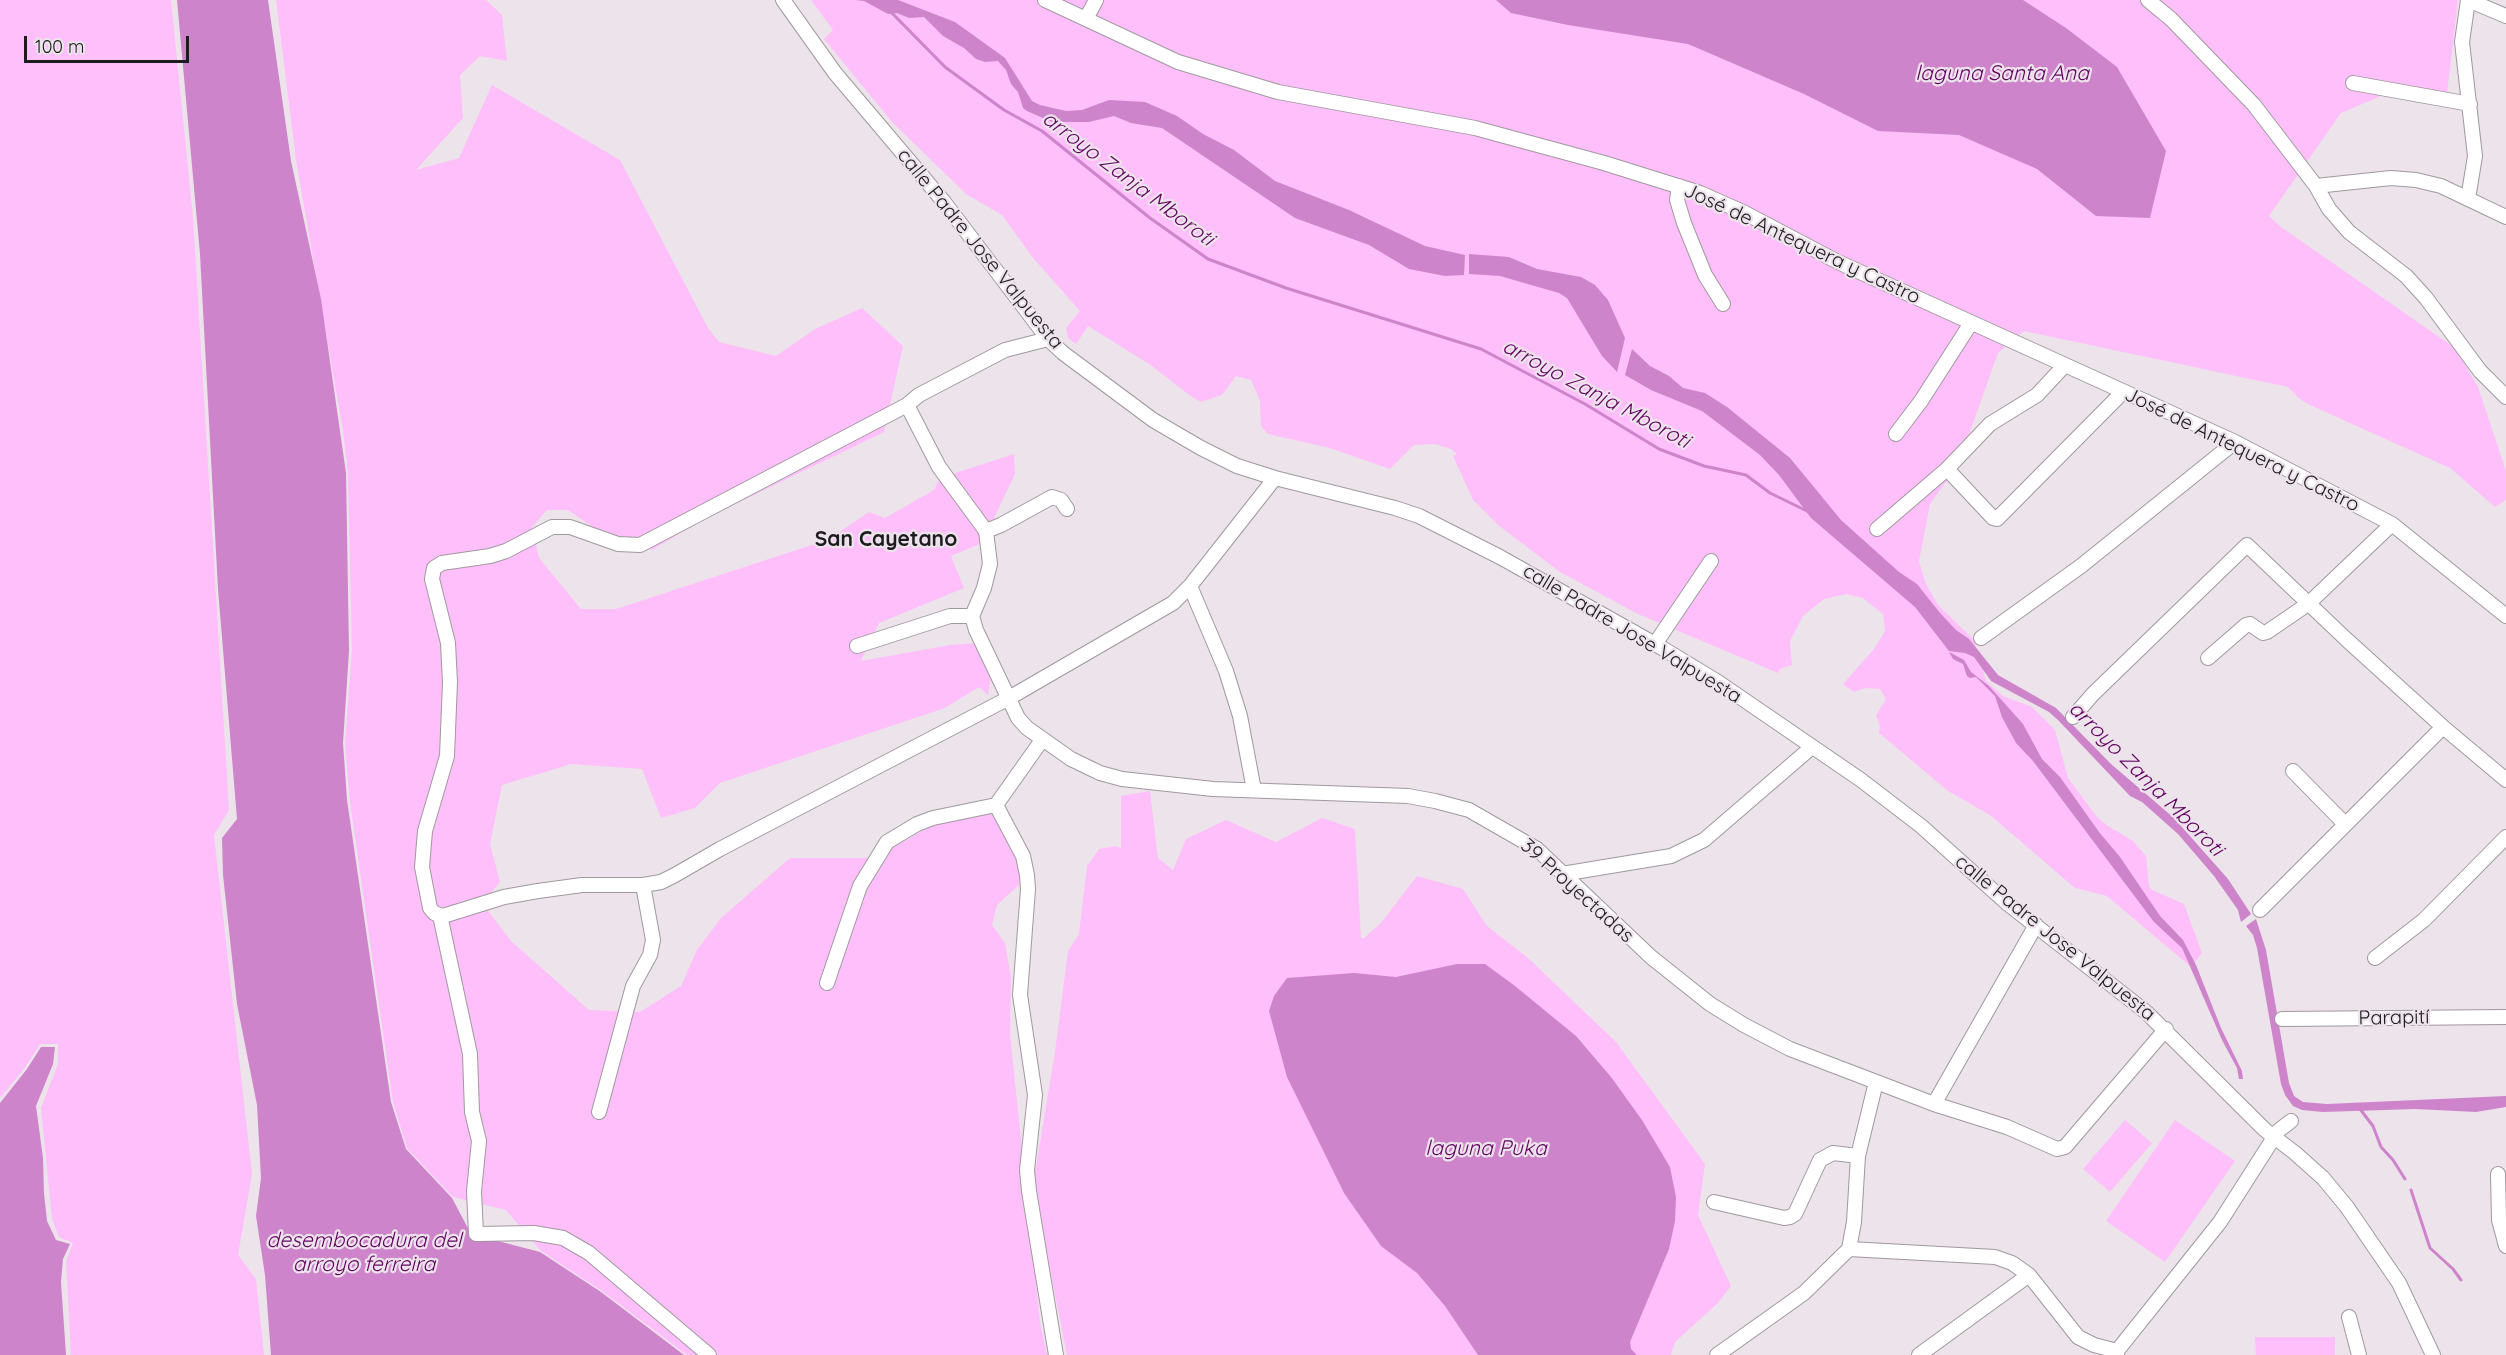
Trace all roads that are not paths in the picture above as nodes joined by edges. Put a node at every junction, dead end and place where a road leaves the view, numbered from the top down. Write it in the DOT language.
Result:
graph roads {
  1 [pos="783,0"];
  2 [pos="1045,0"];
  3 [pos="1096,0"];
  4 [pos="2148,0"];
  5 [pos="2468,0"];
  6 [pos="2506,16"];
  7 [pos="1086,19"];
  8 [pos="2353,83"];
  9 [pos="2470,104"];
  10 [pos="1679,186"];
  11 [pos="2316,186"];
  12 [pos="2468,199"];
  13 [pos="2506,217"];
  14 [pos="1723,304"];
  15 [pos="1971,323"];
  16 [pos="1048,339"];
  17 [pos="2064,366"];
  18 [pos="2123,392"];
  19 [pos="2506,397"];
  20 [pos="907,405"];
  21 [pos="1896,434"];
  22 [pos="2235,442"];
  23 [pos="1947,469"];
  24 [pos="1275,478"];
  25 [pos="1067,509"];
  26 [pos="2392,524"];
  27 [pos="1877,529"];
  28 [pos="986,531"];
  29 [pos="1711,561"];
  30 [pos="1190,586"];
  31 [pos="2308,604"];
  32 [pos="972,616"];
  33 [pos="2506,616"];
  34 [pos="1981,638"];
  35 [pos="1655,644"];
  36 [pos="857,646"];
  37 [pos="2208,658"];
  38 [pos="1009,698"];
  39 [pos="2073,717"];
  40 [pos="2443,727"];
  41 [pos="1042,740"];
  42 [pos="1812,747"];
  43 [pos="2292,771"];
  44 [pos="2506,780"];
  45 [pos="1254,790"];
  46 [pos="996,805"];
  47 [pos="2345,824"];
  48 [pos="2506,837"];
  49 [pos="1562,874"];
  50 [pos="644,885"];
  51 [pos="2260,910"];
  52 [pos="443,916"];
  53 [pos="2036,926"];
  54 [pos="2375,958"];
  55 [pos="828,983"];
  56 [pos="2506,1017"];
  57 [pos="2282,1019"];
  58 [pos="2166,1029"];
  59 [pos="1876,1082"];
  60 [pos="1934,1104"];
  61 [pos="598,1112"];
  62 [pos="2291,1121"];
  63 [pos="2274,1138"];
  64 [pos="1858,1156"];
  65 [pos="2498,1174"];
  66 [pos="1714,1202"];
  67 [pos="2506,1246"];
  68 [pos="1849,1249"];
  69 [pos="2030,1275"];
  70 [pos="2349,1317"];
  71 [pos="2117,1353"];
  72 [pos="709,1355"];
  73 [pos="1056,1355"];
  74 [pos="1717,1355"];
  75 [pos="1919,1355"];
  76 [pos="2359,1355"];
  77 [pos="2433,1355"];
  1 -- 16 [label="street, calle Padre Jose Valpuesta"];
  2 -- 7 [label="street, José de Antequera y Castro"];
  3 -- 7 [label="street"];
  4 -- 11 [label="street"];
  5 -- 6 [label="street"];
  5 -- 9 [label="street"];
  7 -- 10 [label="street, José de Antequera y Castro"];
  8 -- 9 [label="street"];
  9 -- 12 [label="street"];
  10 -- 14 [label="street"];
  10 -- 15 [label="street, José de Antequera y Castro"];
  11 -- 12 [label="street"];
  11 -- 19 [label="street"];
  12 -- 13 [label="street"];
  15 -- 17 [label="street, José de Antequera y Castro"];
  15 -- 21 [label="street"];
  16 -- 20 [label="street"];
  16 -- 24 [label="street, calle Padre Jose Valpuesta"];
  17 -- 18 [label="street, José de Antequera y Castro"];
  17 -- 23 [label="street"];
  18 -- 22 [label="street, José de Antequera y Castro"];
  18 -- 23 [label="street"];
  20 -- 28 [label="street"];
  20 -- 52 [label="street"];
  22 -- 26 [label="street, José de Antequera y Castro"];
  22 -- 34 [label="street"];
  23 -- 27 [label="street"];
  24 -- 30 [label="street"];
  24 -- 35 [label="street, calle Padre Jose Valpuesta"];
  25 -- 28 [label="street"];
  26 -- 31 [label="street"];
  26 -- 33 [label="street, José de Antequera y Castro"];
  28 -- 32 [label="street"];
  29 -- 35 [label="street"];
  30 -- 38 [label="street"];
  30 -- 45 [label="street"];
  31 -- 37 [label="street"];
  31 -- 39 [label="street"];
  31 -- 40 [label="street"];
  32 -- 36 [label="street"];
  32 -- 38 [label="street, 39 Proyectadas"];
  35 -- 42 [label="street, calle Padre Jose Valpuesta"];
  38 -- 41 [label="street, 39 Proyectadas"];
  38 -- 50 [label="street"];
  40 -- 44 [label="street"];
  40 -- 47 [label="street"];
  41 -- 45 [label="street, 39 Proyectadas"];
  41 -- 46 [label="street"];
  42 -- 49 [label="street"];
  42 -- 53 [label="street, calle Padre Jose Valpuesta"];
  43 -- 47 [label="street"];
  45 -- 49 [label="street, 39 Proyectadas"];
  46 -- 55 [label="street"];
  46 -- 73 [label="street"];
  47 -- 51 [label="street"];
  48 -- 54 [label="street"];
  49 -- 59 [label="street, 39 Proyectadas"];
  50 -- 52 [label="street"];
  50 -- 61 [label="street"];
  52 -- 72 [label="street"];
  53 -- 58 [label="street, calle Padre Jose Valpuesta"];
  53 -- 60 [label="street"];
  56 -- 57 [label="street, Parapití"];
  58 -- 60 [label="street, 39 Proyectadas"];
  58 -- 63 [label="street, calle Padre Jose Valpuesta"];
  59 -- 60 [label="street, 39 Proyectadas"];
  59 -- 64 [label="street"];
  62 -- 63 [label="street"];
  63 -- 71 [label="street"];
  63 -- 77 [label="street, calle Padre Jose Valpuesta"];
  64 -- 66 [label="street"];
  64 -- 68 [label="street"];
  65 -- 67 [label="street"];
  68 -- 69 [label="street"];
  68 -- 74 [label="street"];
  69 -- 71 [label="street"];
  69 -- 75 [label="street"];
  70 -- 76 [label="street"];
}
